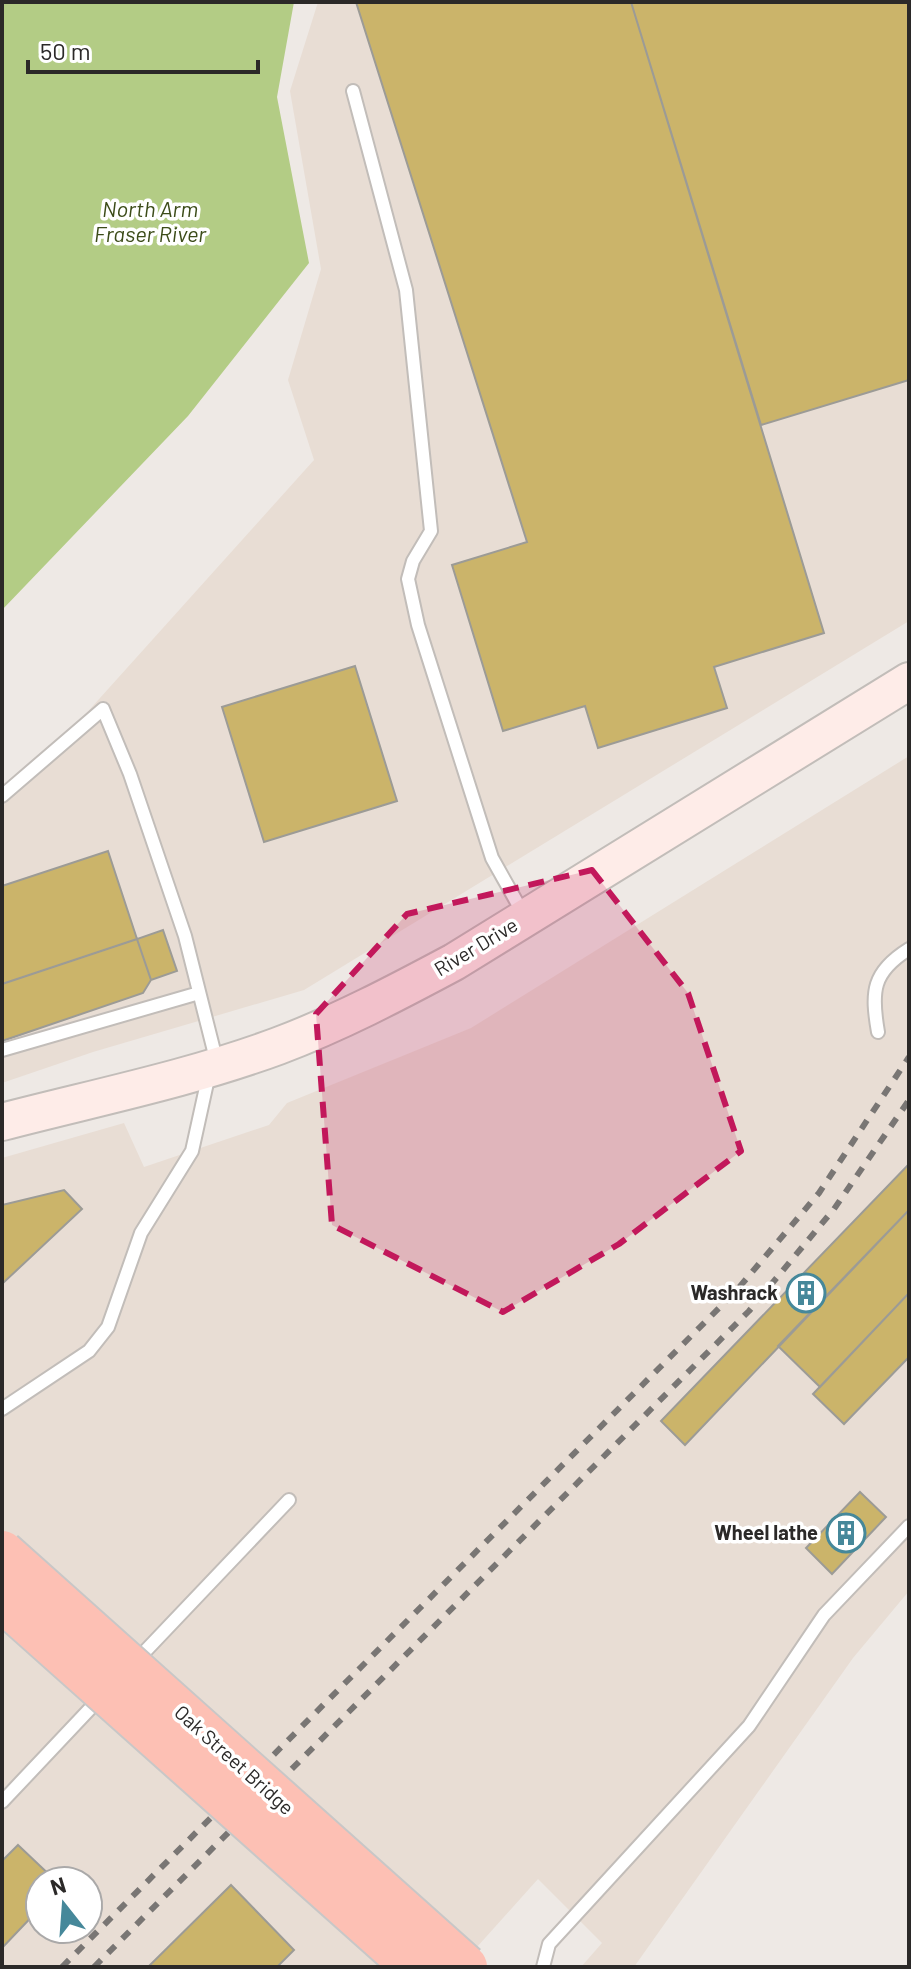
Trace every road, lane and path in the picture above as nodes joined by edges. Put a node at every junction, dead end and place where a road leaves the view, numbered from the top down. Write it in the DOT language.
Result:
graph roads {
  1 [pos="353,91"];
  2 [pos="909,681"];
  3 [pos="2,796"];
  4 [pos="525,918"];
  5 [pos="909,949"];
  6 [pos="199,993"];
  7 [pos="878,1032"];
  8 [pos="2,1050"];
  9 [pos="211,1069"];
  10 [pos="2,1122"];
  11 [pos="2,1409"];
  12 [pos="289,1500"];
  13 [pos="909,1526"];
  14 [pos="2,1553"];
  15 [pos="2,1599"];
  16 [pos="2,1802"];
  17 [pos="415,1967"];
  18 [pos="465,1967"];
  19 [pos="543,1967"];
  1 -- 4 [label="lane"];
  2 -- 4 [label="street, River Drive"];
  3 -- 6 [label="lane"];
  4 -- 9 [label="street, River Drive"];
  5 -- 7 [label="lane"];
  6 -- 8 [label="lane"];
  6 -- 9 [label="lane"];
  9 -- 10 [label="street, River Drive"];
  9 -- 11 [label="lane"];
  12 -- 16 [label="lane"];
  13 -- 19 [label="lane"];
  14 -- 18 [label="highway, Oak Street Bridge, bridge"];
  15 -- 17 [label="highway, Oak Street Bridge, bridge"];
}
